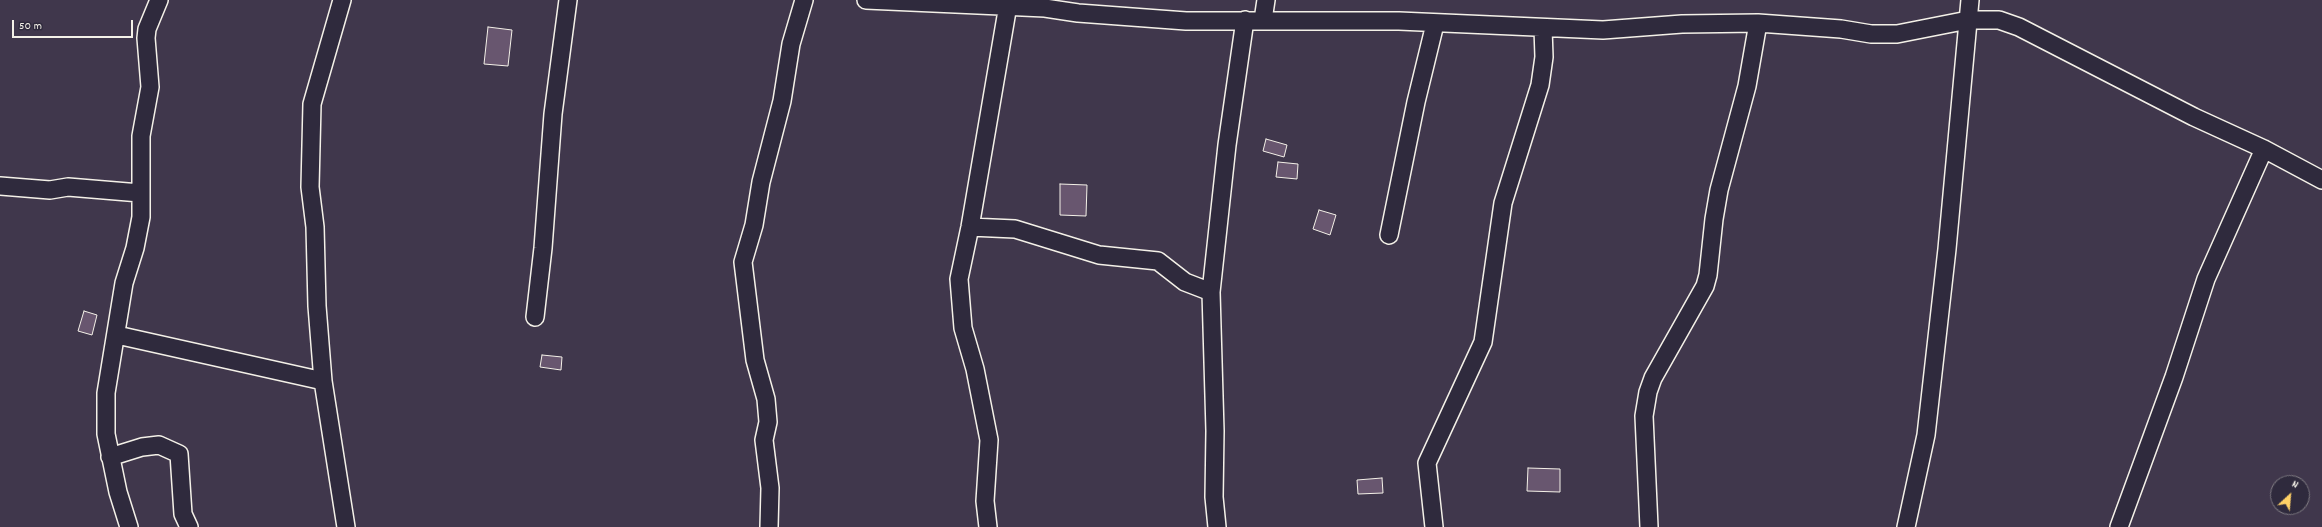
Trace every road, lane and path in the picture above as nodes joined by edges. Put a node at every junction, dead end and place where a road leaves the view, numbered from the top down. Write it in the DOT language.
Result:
graph roads {
  1 [pos="159,0"];
  2 [pos="342,0"];
  3 [pos="568,0"];
  4 [pos="804,0"];
  5 [pos="866,0"];
  6 [pos="1266,0"];
  7 [pos="1970,0"];
  8 [pos="1045,4"];
  9 [pos="1008,6"];
  10 [pos="1245,20"];
  11 [pos="1263,20"];
  12 [pos="1968,20"];
  13 [pos="1758,23"];
  14 [pos="1435,24"];
  15 [pos="1543,28"];
  16 [pos="2264,149"];
  17 [pos="2322,180"];
  18 [pos="0,186"];
  19 [pos="140,193"];
  20 [pos="970,227"];
  21 [pos="1389,235"];
  22 [pos="1211,292"];
  23 [pos="535,317"];
  24 [pos="117,335"];
  25 [pos="323,381"];
  26 [pos="110,457"];
  27 [pos="129,527"];
  28 [pos="189,527"];
  29 [pos="346,527"];
  30 [pos="769,527"];
  31 [pos="988,527"];
  32 [pos="1216,527"];
  33 [pos="1434,527"];
  34 [pos="1649,527"];
  35 [pos="1906,527"];
  36 [pos="2119,527"];
  1 -- 19 [label="street"];
  2 -- 25 [label="street"];
  3 -- 23 [label="street"];
  4 -- 30 [label="street"];
  5 -- 9 [label="street"];
  6 -- 11 [label="street"];
  7 -- 12 [label="street"];
  8 -- 9 [label="street"];
  8 -- 10 [label="street"];
  9 -- 20 [label="street"];
  10 -- 11 [label="street"];
  10 -- 22 [label="street"];
  11 -- 14 [label="street"];
  12 -- 13 [label="street"];
  12 -- 16 [label="street"];
  12 -- 35 [label="street"];
  13 -- 15 [label="street"];
  13 -- 34 [label="street"];
  14 -- 15 [label="street"];
  14 -- 21 [label="street"];
  15 -- 33 [label="street"];
  16 -- 17 [label="street"];
  16 -- 36 [label="street"];
  18 -- 19 [label="street"];
  19 -- 24 [label="street"];
  20 -- 22 [label="street"];
  20 -- 31 [label="street"];
  22 -- 32 [label="street"];
  24 -- 25 [label="street"];
  24 -- 26 [label="street"];
  25 -- 29 [label="street"];
  26 -- 27 [label="street"];
  26 -- 28 [label="street"];
}
